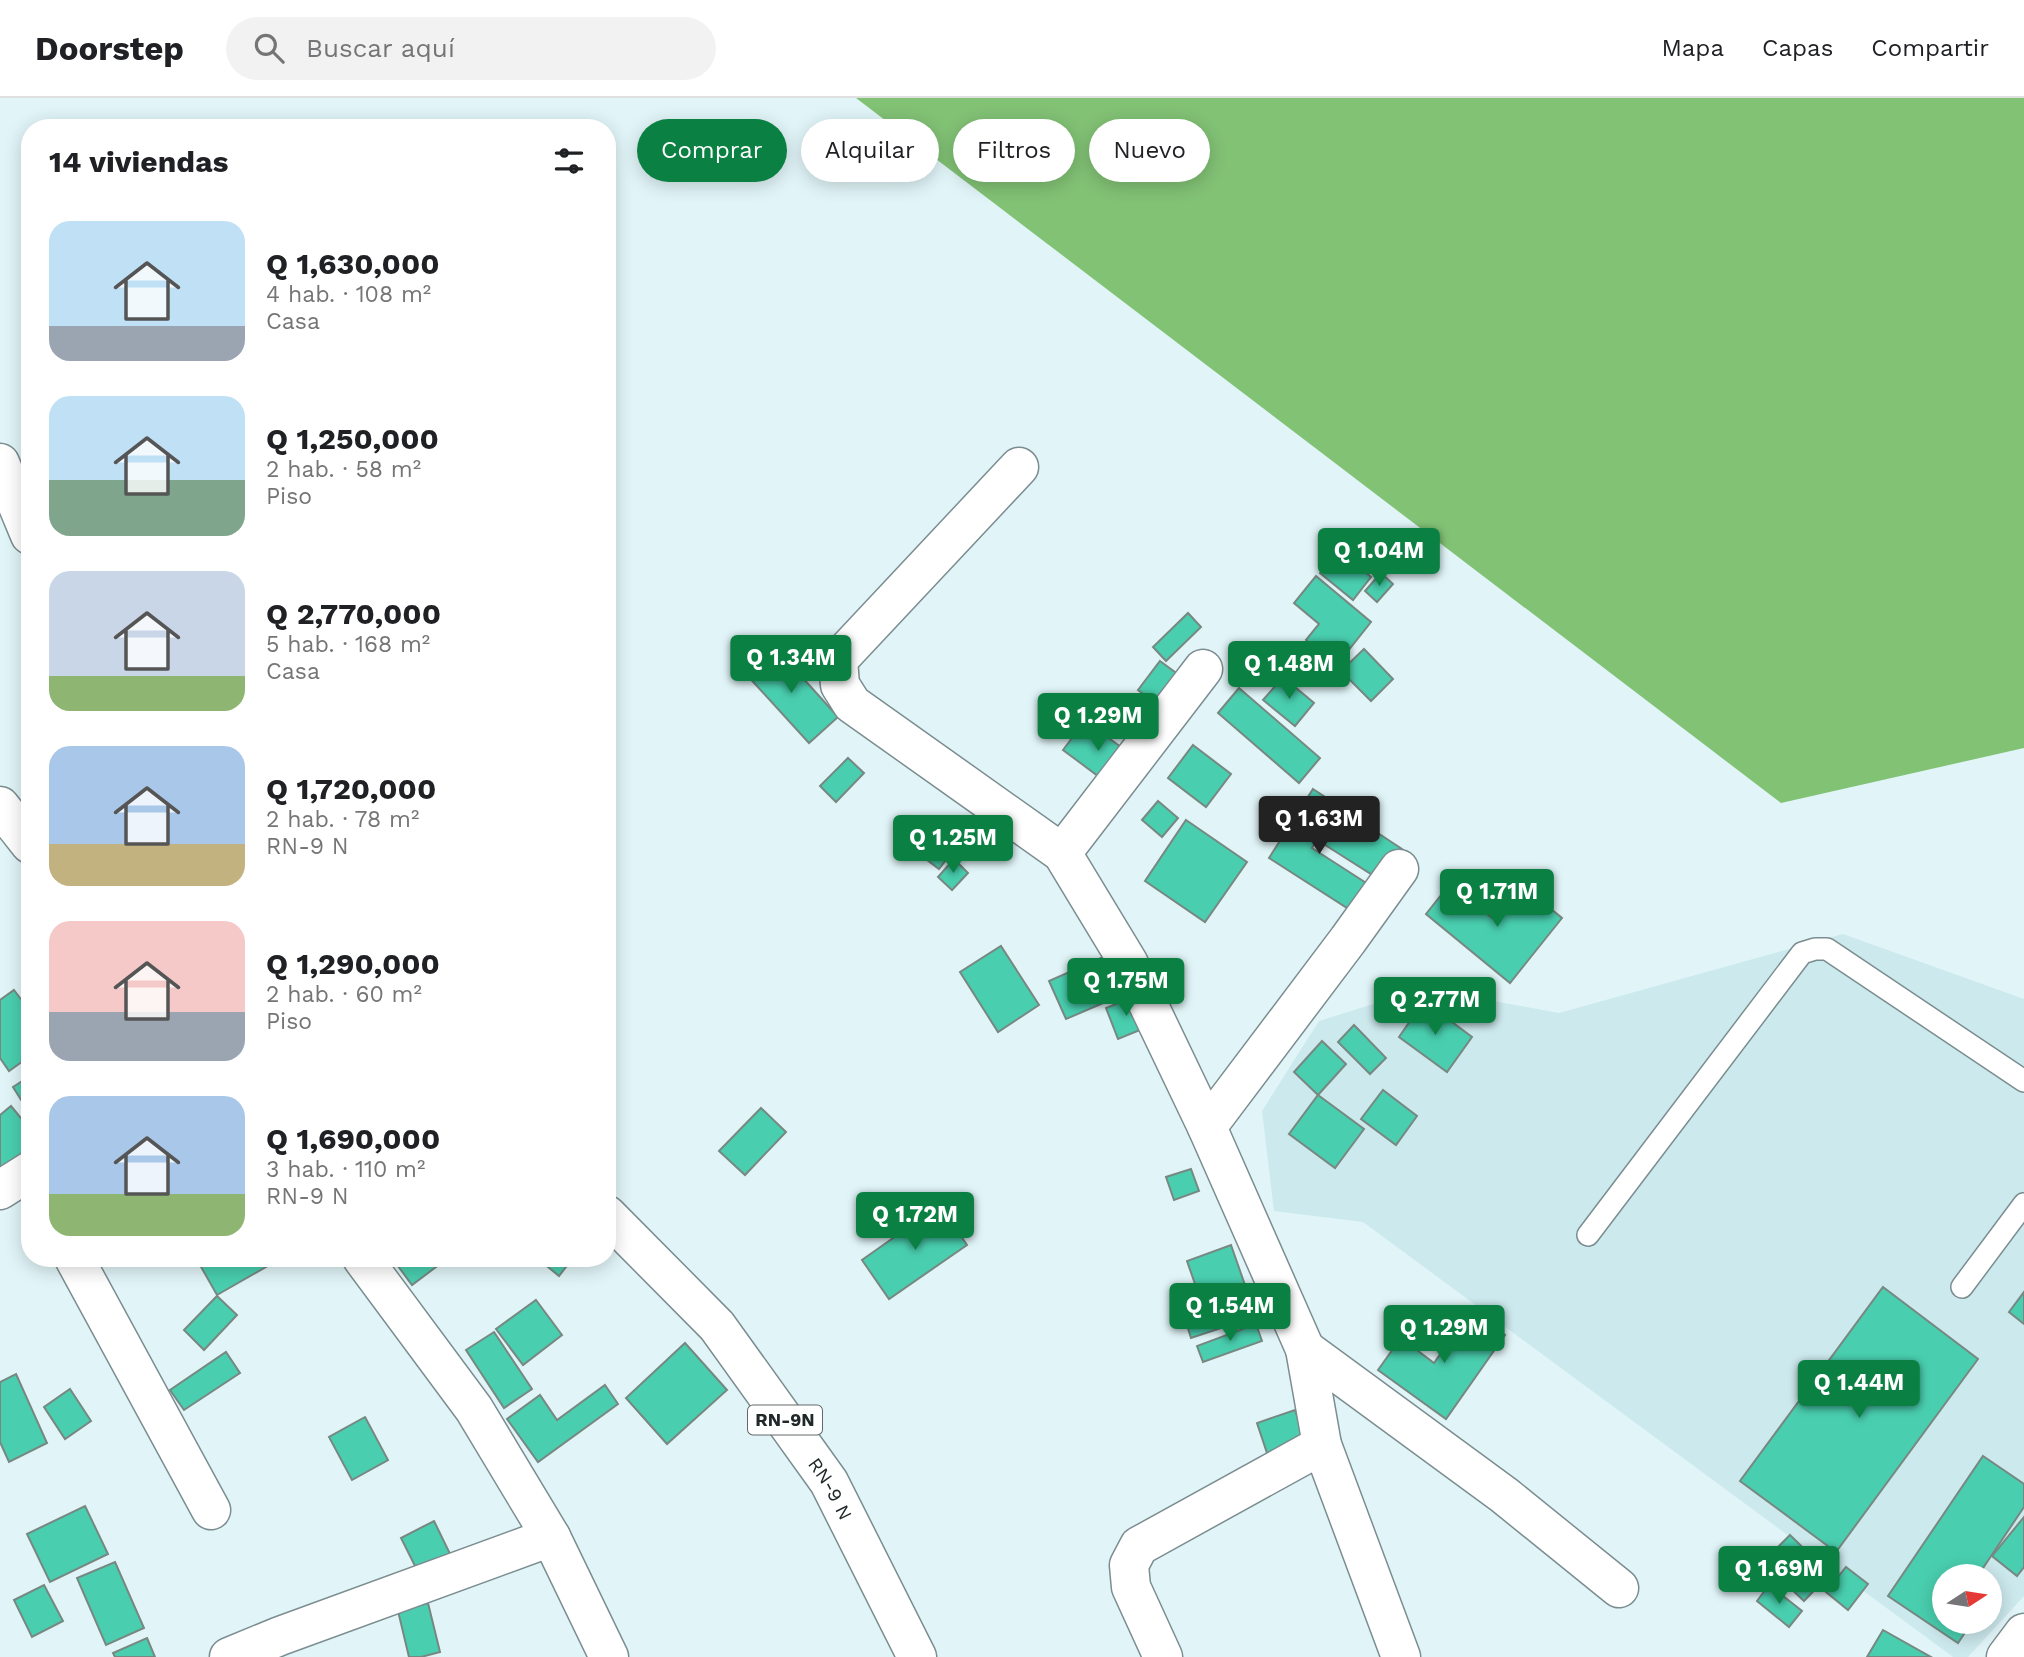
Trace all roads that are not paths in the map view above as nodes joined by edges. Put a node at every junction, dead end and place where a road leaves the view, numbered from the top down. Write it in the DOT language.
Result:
graph roads {
  1 [pos="0,463"];
  2 [pos="1019,467"];
  3 [pos="21,513"];
  4 [pos="1203,669"];
  5 [pos="0,806"];
  6 [pos="21,833"];
  7 [pos="1062,853"];
  8 [pos="1399,869"];
  9 [pos="2024,1081"];
  10 [pos="1207,1127"];
  11 [pos="2024,1205"];
  12 [pos="616,1224"];
  13 [pos="1588,1235"];
  14 [pos="79,1267"];
  15 [pos="369,1267"];
  16 [pos="1962,1287"];
  17 [pos="1306,1349"];
  18 [pos="1322,1445"];
  19 [pos="211,1510"];
  20 [pos="551,1537"];
  21 [pos="1619,1588"];
  22 [pos="2024,1633"];
  23 [pos="229,1657"];
  24 [pos="609,1657"];
  25 [pos="917,1657"];
  26 [pos="1163,1657"];
  27 [pos="1401,1657"];
  28 [pos="2006,1657"];
  1 -- 3 [label="street"];
  2 -- 7 [label="street"];
  4 -- 7 [label="street"];
  5 -- 6 [label="street"];
  7 -- 10 [label="street"];
  8 -- 10 [label="street"];
  9 -- 13 [label="lane"];
  10 -- 17 [label="street"];
  11 -- 16 [label="lane"];
  12 -- 25 [label="street, RN-9 N / RN-9N"];
  14 -- 19 [label="street"];
  15 -- 20 [label="street"];
  17 -- 18 [label="street"];
  17 -- 21 [label="street"];
  18 -- 26 [label="street"];
  18 -- 27 [label="street"];
  20 -- 23 [label="street"];
  20 -- 24 [label="street"];
  22 -- 28 [label="street"];
}
